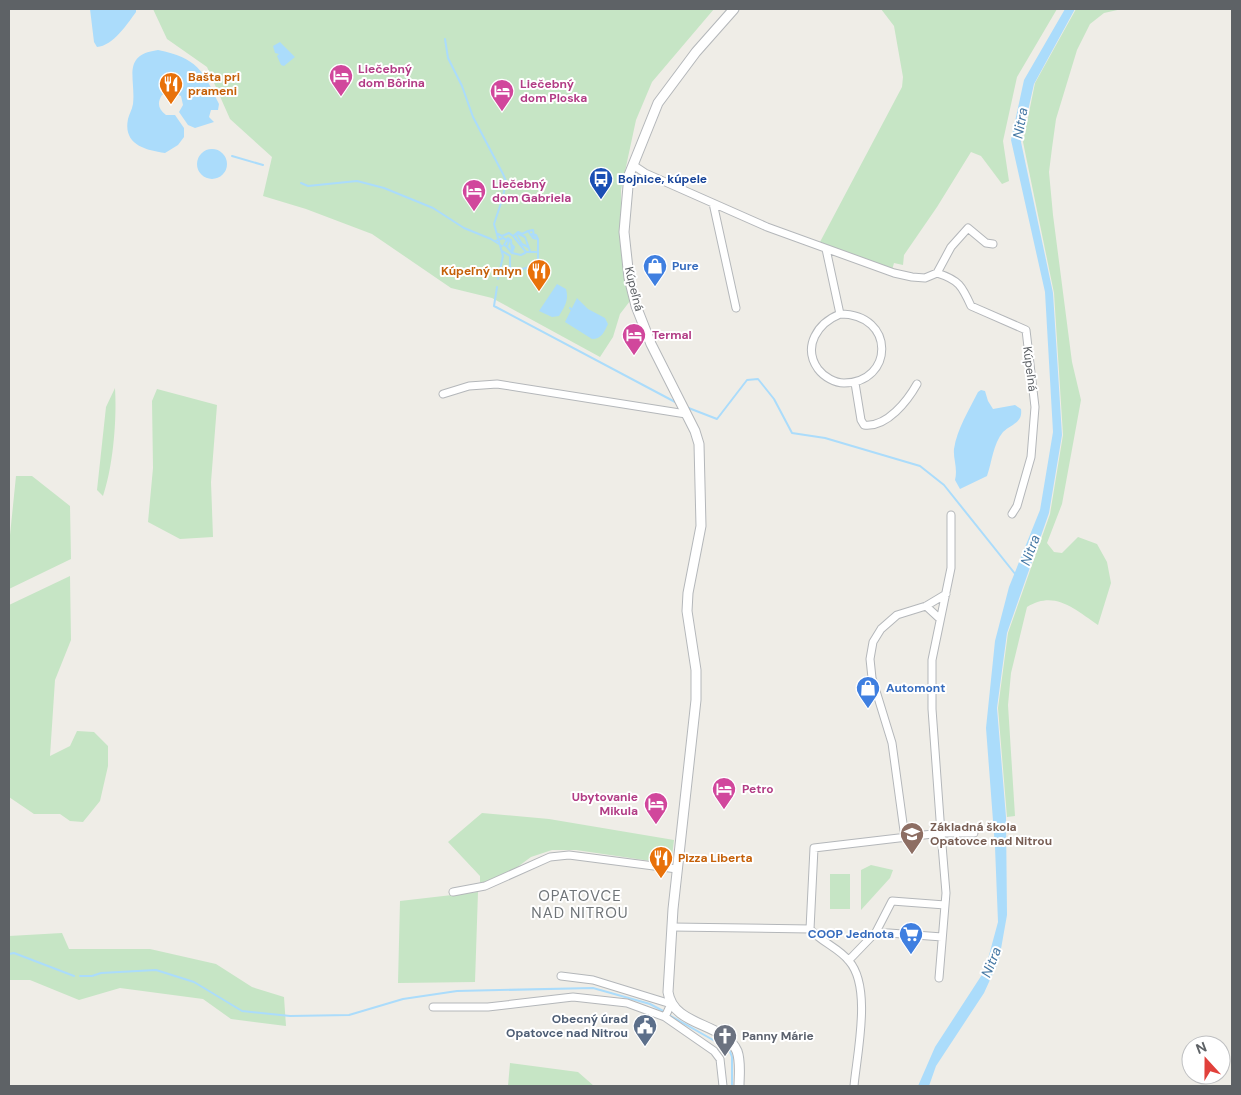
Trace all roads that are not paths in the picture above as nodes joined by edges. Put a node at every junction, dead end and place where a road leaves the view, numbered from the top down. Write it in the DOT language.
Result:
graph roads {
  1 [pos="734,9"];
  2 [pos="632,165"];
  3 [pos="713,203"];
  4 [pos="993,244"];
  5 [pos="826,249"];
  6 [pos="937,273"];
  7 [pos="736,308"];
  8 [pos="840,314"];
  9 [pos="855,383"];
  10 [pos="917,384"];
  11 [pos="443,394"];
  12 [pos="686,414"];
  13 [pos="1012,514"];
  14 [pos="951,515"];
  15 [pos="946,594"];
  16 [pos="926,606"];
  17 [pos="940,619"];
  18 [pos="941,833"];
  19 [pos="974,833"];
  20 [pos="905,838"];
  21 [pos="677,869"];
  22 [pos="453,892"];
  23 [pos="945,905"];
  24 [pos="672,927"];
  25 [pos="810,929"];
  26 [pos="876,932"];
  27 [pos="942,937"];
  28 [pos="849,960"];
  29 [pos="561,976"];
  30 [pos="939,978"];
  31 [pos="433,1007"];
  32 [pos="668,1011"];
  33 [pos="723,1086"];
  34 [pos="739,1086"];
  35 [pos="854,1086"];
  1 -- 2 [label="street, Kúpeľná"];
  2 -- 3 [label="street"];
  2 -- 12 [label="street, Kúpeľná"];
  3 -- 5 [label="street"];
  3 -- 7 [label="street"];
  4 -- 6 [label="street"];
  5 -- 6 [label="street"];
  5 -- 8 [label="street"];
  6 -- 13 [label="street, Kúpeľná"];
  8 -- 9 [label="street"];
  8 -- 9 [label="street"];
  9 -- 10 [label="street"];
  11 -- 12 [label="street"];
  12 -- 21 [label="street, Kúpeľná"];
  14 -- 15 [label="street"];
  15 -- 16 [label="street"];
  15 -- 17 [label="street"];
  16 -- 17 [label="street"];
  16 -- 20 [label="street"];
  17 -- 18 [label="street"];
  18 -- 19 [label="street"];
  18 -- 20 [label="street"];
  18 -- 23 [label="street"];
  20 -- 25 [label="street"];
  21 -- 22 [label="street"];
  21 -- 24 [label="street, Kúpeľná"];
  23 -- 26 [label="street"];
  23 -- 27 [label="street"];
  24 -- 25 [label="street"];
  24 -- 32 [label="street, Kúpeľná"];
  25 -- 28 [label="street"];
  26 -- 27 [label="street"];
  26 -- 28 [label="street"];
  27 -- 30 [label="street"];
  28 -- 35 [label="street"];
  29 -- 32 [label="street"];
  31 -- 32 [label="street"];
  32 -- 33 [label="street"];
  32 -- 34 [label="street"];
}
